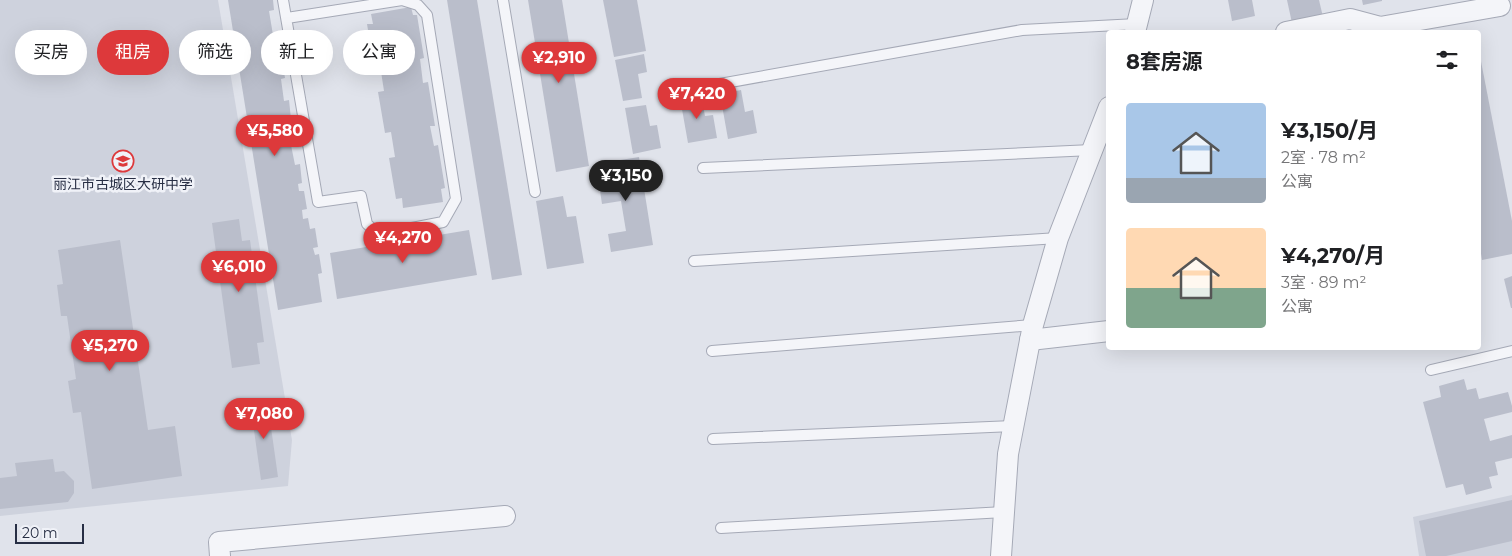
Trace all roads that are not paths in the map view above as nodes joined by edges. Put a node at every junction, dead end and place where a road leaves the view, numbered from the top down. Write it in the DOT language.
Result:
graph roads {
  1 [pos="283,0"];
  2 [pos="502,0"];
  3 [pos="1143,0"];
  4 [pos="1500,6"];
  5 [pos="287,18"];
  6 [pos="1136,28"];
  7 [pos="1296,30"];
  8 [pos="669,93"];
  9 [pos="1106,115"];
  10 [pos="1092,150"];
  11 [pos="703,168"];
  12 [pos="535,192"];
  13 [pos="1058,238"];
  14 [pos="694,261"];
  15 [pos="1106,331"];
  16 [pos="1031,333"];
  17 [pos="712,351"];
  18 [pos="1512,351"];
  19 [pos="1431,370"];
  20 [pos="1013,426"];
  21 [pos="712,439"];
  22 [pos="1004,512"];
  23 [pos="505,516"];
  24 [pos="722,528"];
  25 [pos="220,556"];
  26 [pos="1001,556"];
  1 -- 5 [label="lane"];
  2 -- 12 [label="lane"];
  3 -- 6 [label="street"];
  4 -- 7 [label="street"];
  5 -- 5 [label="lane"];
  6 -- 8 [label="lane"];
  9 -- 10 [label="street"];
  10 -- 11 [label="lane"];
  10 -- 13 [label="street"];
  13 -- 14 [label="lane"];
  13 -- 16 [label="street"];
  15 -- 16 [label="street"];
  16 -- 17 [label="lane"];
  16 -- 20 [label="street"];
  18 -- 19 [label="lane"];
  20 -- 21 [label="lane"];
  20 -- 22 [label="street"];
  22 -- 24 [label="lane"];
  22 -- 26 [label="street"];
  23 -- 25 [label="street"];
}
